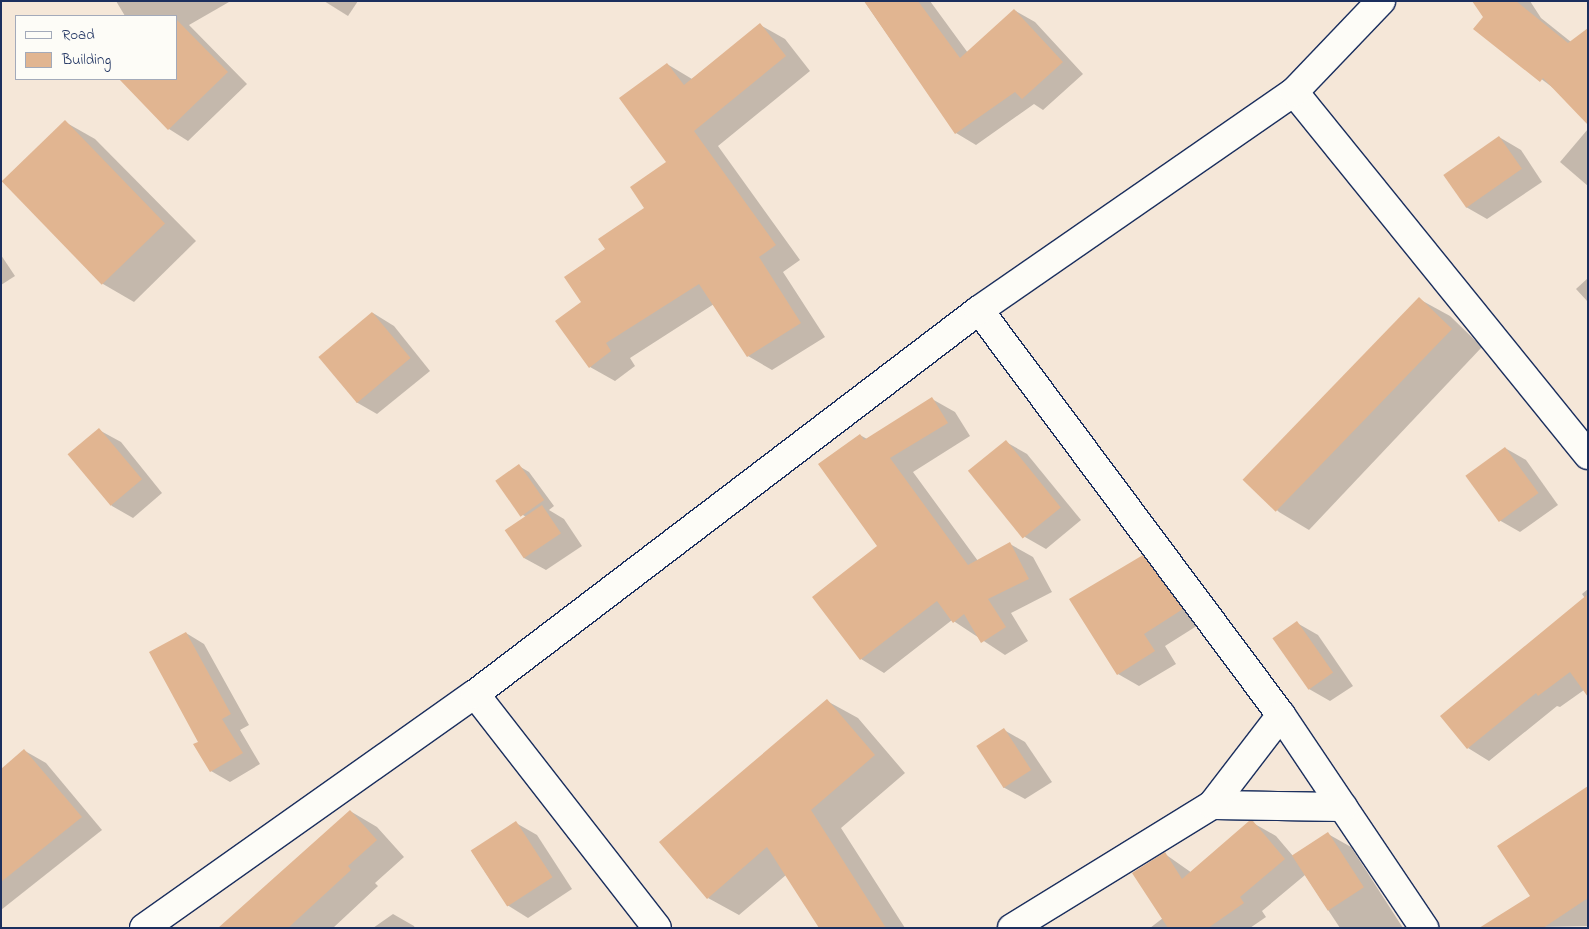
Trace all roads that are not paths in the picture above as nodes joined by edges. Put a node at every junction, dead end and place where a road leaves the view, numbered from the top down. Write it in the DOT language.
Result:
graph roads {
  1 [pos="1381,1"];
  2 [pos="1294,92"];
  3 [pos="979,310"];
  4 [pos="1588,455"];
  5 [pos="475,694"];
  6 [pos="1281,714"];
  7 [pos="1212,805"];
  8 [pos="1343,807"];
  9 [pos="144,928"];
  10 [pos="657,928"];
  11 [pos="1012,928"];
  12 [pos="1424,928"];
  1 -- 2 [label="street"];
  2 -- 3 [label="street"];
  2 -- 4 [label="street"];
  3 -- 5 [label="street"];
  3 -- 6 [label="street"];
  5 -- 9 [label="street"];
  5 -- 10 [label="street"];
  6 -- 7 [label="street"];
  6 -- 8 [label="street"];
  7 -- 8 [label="street"];
  7 -- 11 [label="street"];
  8 -- 12 [label="street"];
}
